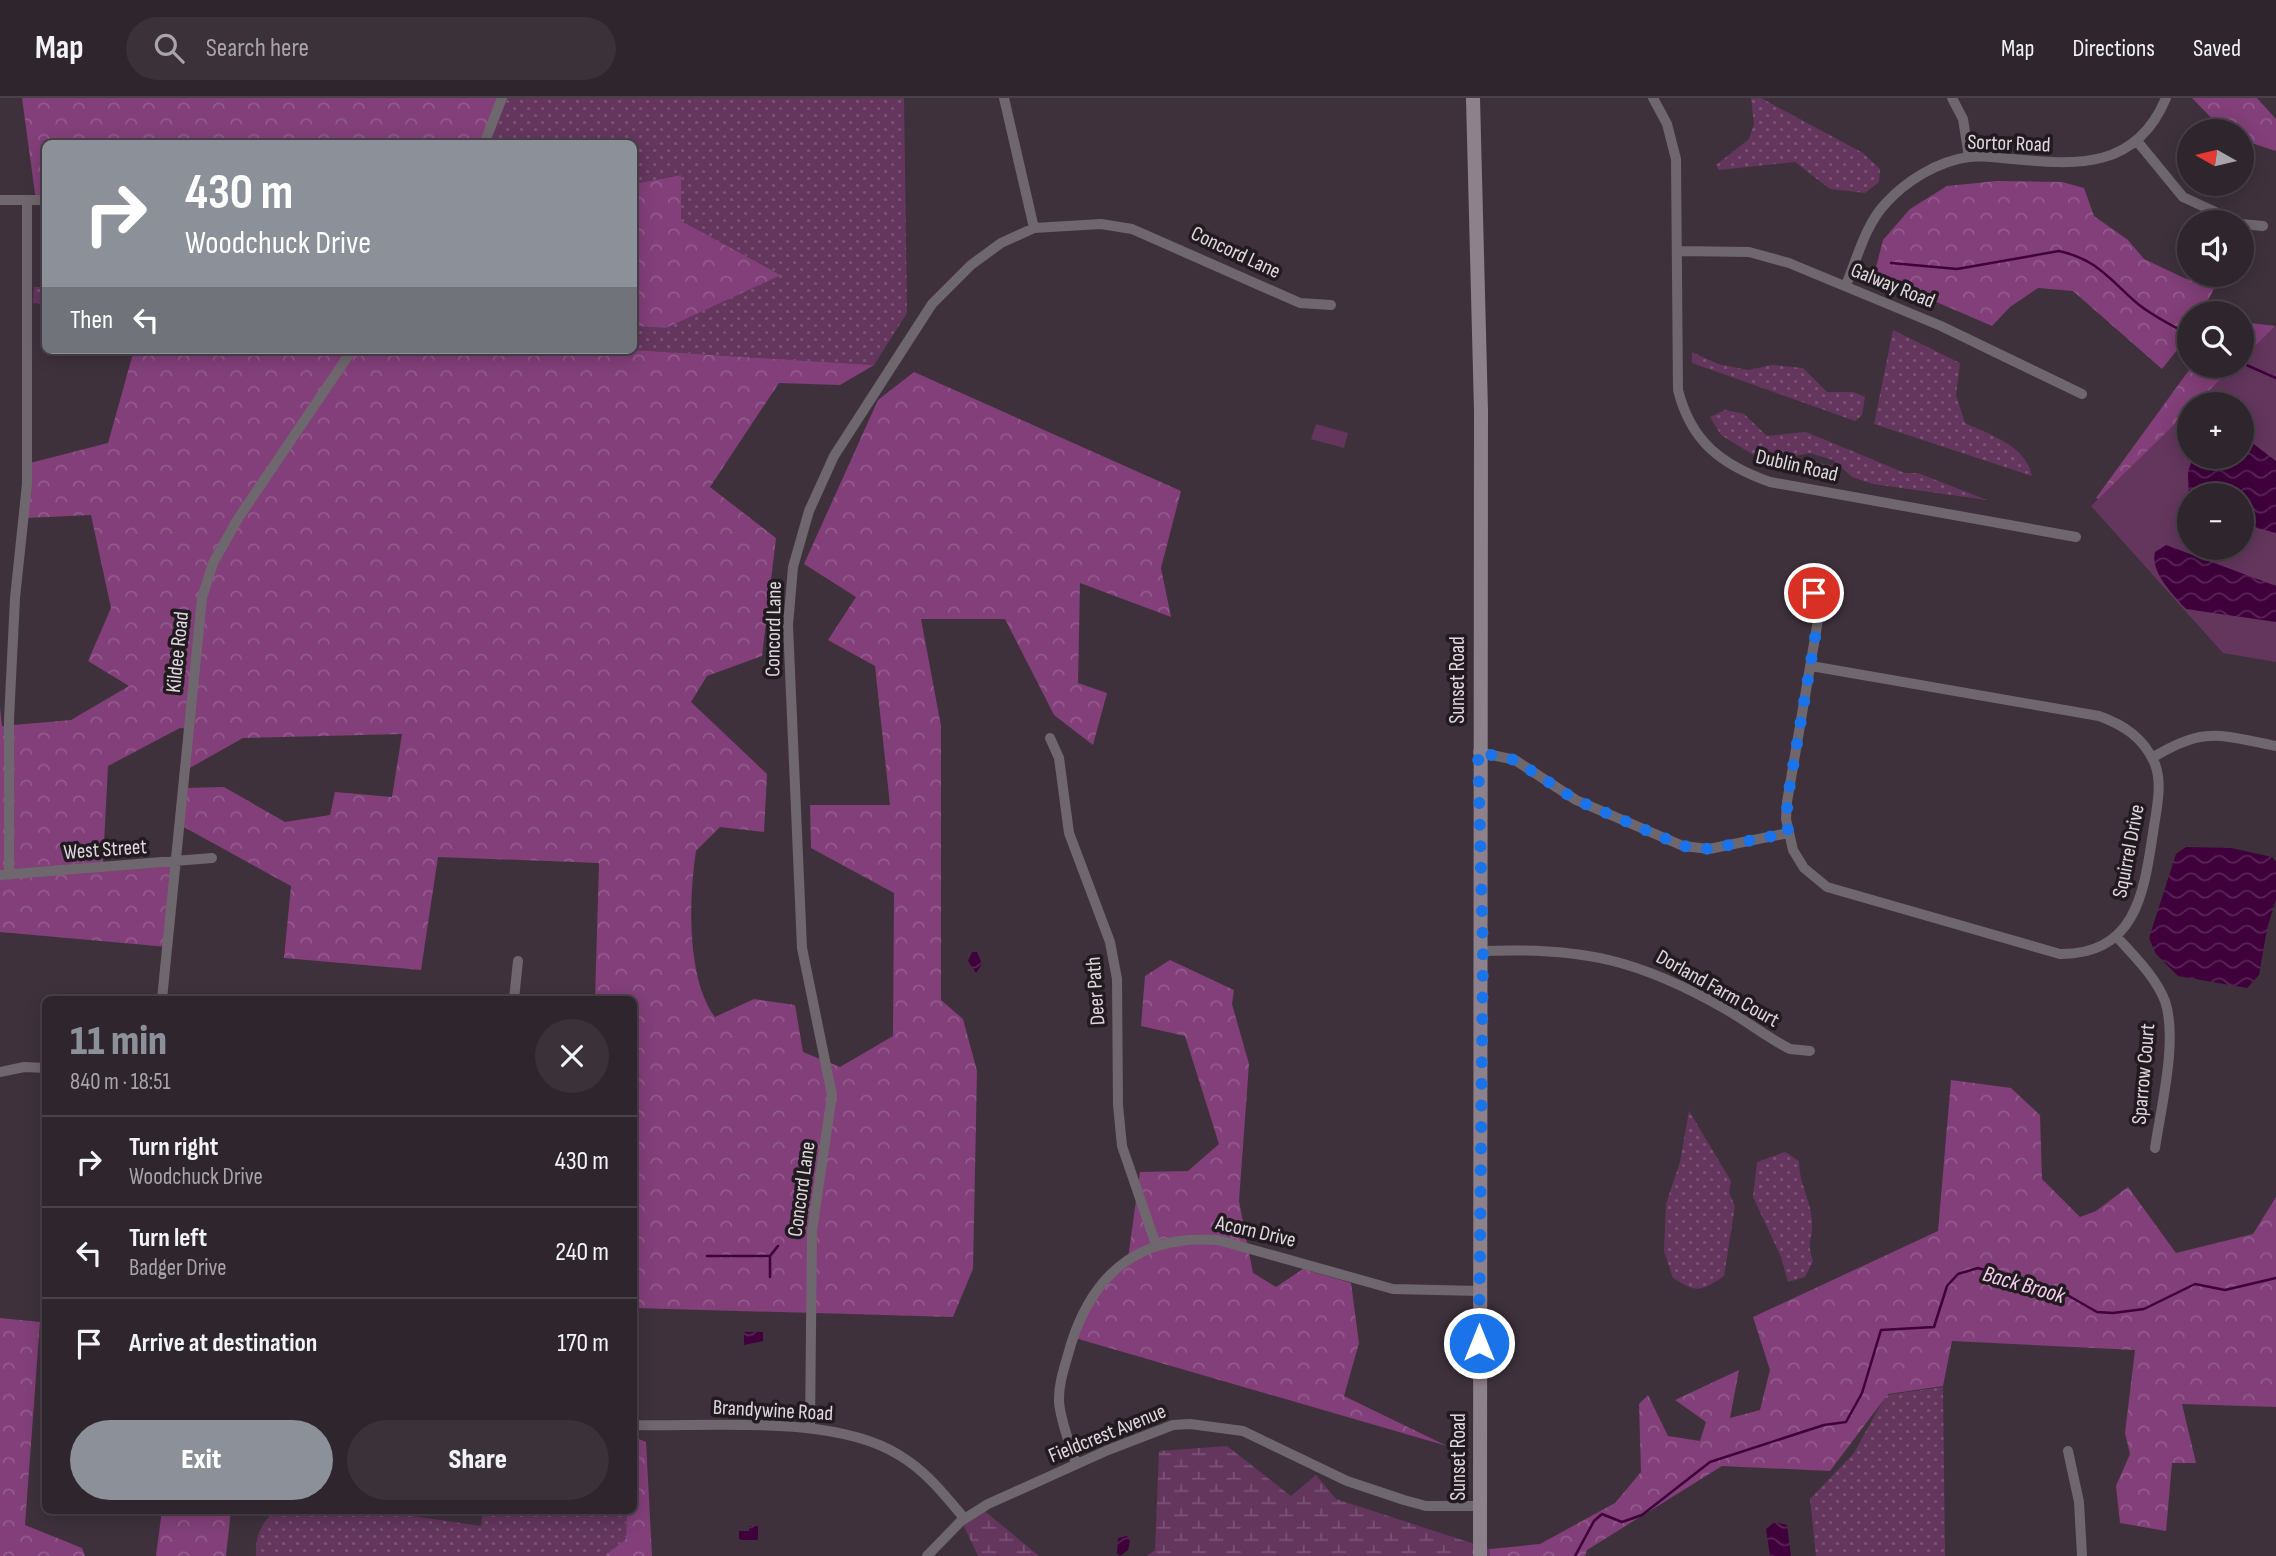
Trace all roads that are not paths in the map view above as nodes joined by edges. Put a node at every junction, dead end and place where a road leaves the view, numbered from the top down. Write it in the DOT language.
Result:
graph roads {
  1 [pos="502,98"];
  2 [pos="1004,98"];
  3 [pos="1473,98"];
  4 [pos="1653,98"];
  5 [pos="1952,98"];
  6 [pos="2166,98"];
  7 [pos="486,140"];
  8 [pos="2137,141"];
  9 [pos="1969,157"];
  10 [pos="0,200"];
  11 [pos="27,200"];
  12 [pos="42,201"];
  13 [pos="2211,210"];
  14 [pos="2254,225"];
  15 [pos="2263,226"];
  16 [pos="1034,228"];
  17 [pos="1678,251"];
  18 [pos="1846,285"];
  19 [pos="1331,305"];
  20 [pos="349,354"];
  21 [pos="2082,394"];
  22 [pos="2076,537"];
  23 [pos="1814,593"];
  24 [pos="1811,666"];
  25 [pos="1050,738"];
  26 [pos="2276,746"];
  27 [pos="1478,752"];
  28 [pos="2152,758"];
  29 [pos="1788,833"];
  30 [pos="212,858"];
  31 [pos="175,863"];
  32 [pos="4,875"];
  33 [pos="2116,936"];
  34 [pos="1483,951"];
  35 [pos="518,961"];
  36 [pos="162,996"];
  37 [pos="514,996"];
  38 [pos="1810,1051"];
  39 [pos="42,1068"];
  40 [pos="0,1072"];
  41 [pos="2155,1148"];
  42 [pos="1156,1245"];
  43 [pos="1479,1291"];
  44 [pos="637,1424"];
  45 [pos="810,1428"];
  46 [pos="2068,1451"];
  47 [pos="1076,1464"];
  48 [pos="1479,1506"];
  49 [pos="964,1518"];
  50 [pos="927,1556"];
  51 [pos="1480,1556"];
  52 [pos="2082,1556"];
  1 -- 7 [label="street"];
  2 -- 16 [label="street"];
  3 -- 27 [label="street, Sunset Road"];
  4 -- 17 [label="street, Dublin Road"];
  5 -- 9 [label="street"];
  6 -- 8 [label="street"];
  8 -- 9 [label="street, Sortor Road"];
  8 -- 13 [label="street"];
  9 -- 18 [label="street, Sortor Road"];
  10 -- 11 [label="street"];
  11 -- 12 [label="street"];
  11 -- 32 [label="street"];
  14 -- 15 [label="street"];
  16 -- 19 [label="street, Concord Lane"];
  16 -- 45 [label="street, Concord Lane"];
  17 -- 18 [label="street, Galway Road"];
  17 -- 22 [label="street, Dublin Road"];
  18 -- 21 [label="street, Galway Road"];
  20 -- 31 [label="street, Kildee Road"];
  23 -- 24 [label="street"];
  24 -- 28 [label="street, Squirrel Drive"];
  24 -- 29 [label="street"];
  25 -- 42 [label="street, Deer Path"];
  26 -- 28 [label="street"];
  27 -- 29 [label="street"];
  27 -- 34 [label="street, Sunset Road"];
  28 -- 33 [label="street, Squirrel Drive"];
  29 -- 33 [label="street, Squirrel Drive"];
  30 -- 31 [label="street, West Street"];
  31 -- 32 [label="street, West Street"];
  31 -- 36 [label="street, Kildee Road"];
  33 -- 41 [label="street, Sparrow Court"];
  34 -- 38 [label="street, Dorland Farm Court"];
  34 -- 43 [label="street, Sunset Road"];
  35 -- 37 [label="street"];
  39 -- 40 [label="street"];
  42 -- 43 [label="street, Acorn Drive"];
  42 -- 47 [label="street, Acorn Drive"];
  43 -- 48 [label="street, Sunset Road"];
  44 -- 45 [label="street, Brandywine Road"];
  45 -- 49 [label="street, Brandywine Road"];
  46 -- 52 [label="street"];
  47 -- 48 [label="street, Fieldcrest Avenue"];
  47 -- 49 [label="street, Fieldcrest Avenue"];
  48 -- 51 [label="street, Sunset Road"];
  49 -- 50 [label="street, Fieldcrest Avenue"];
}
